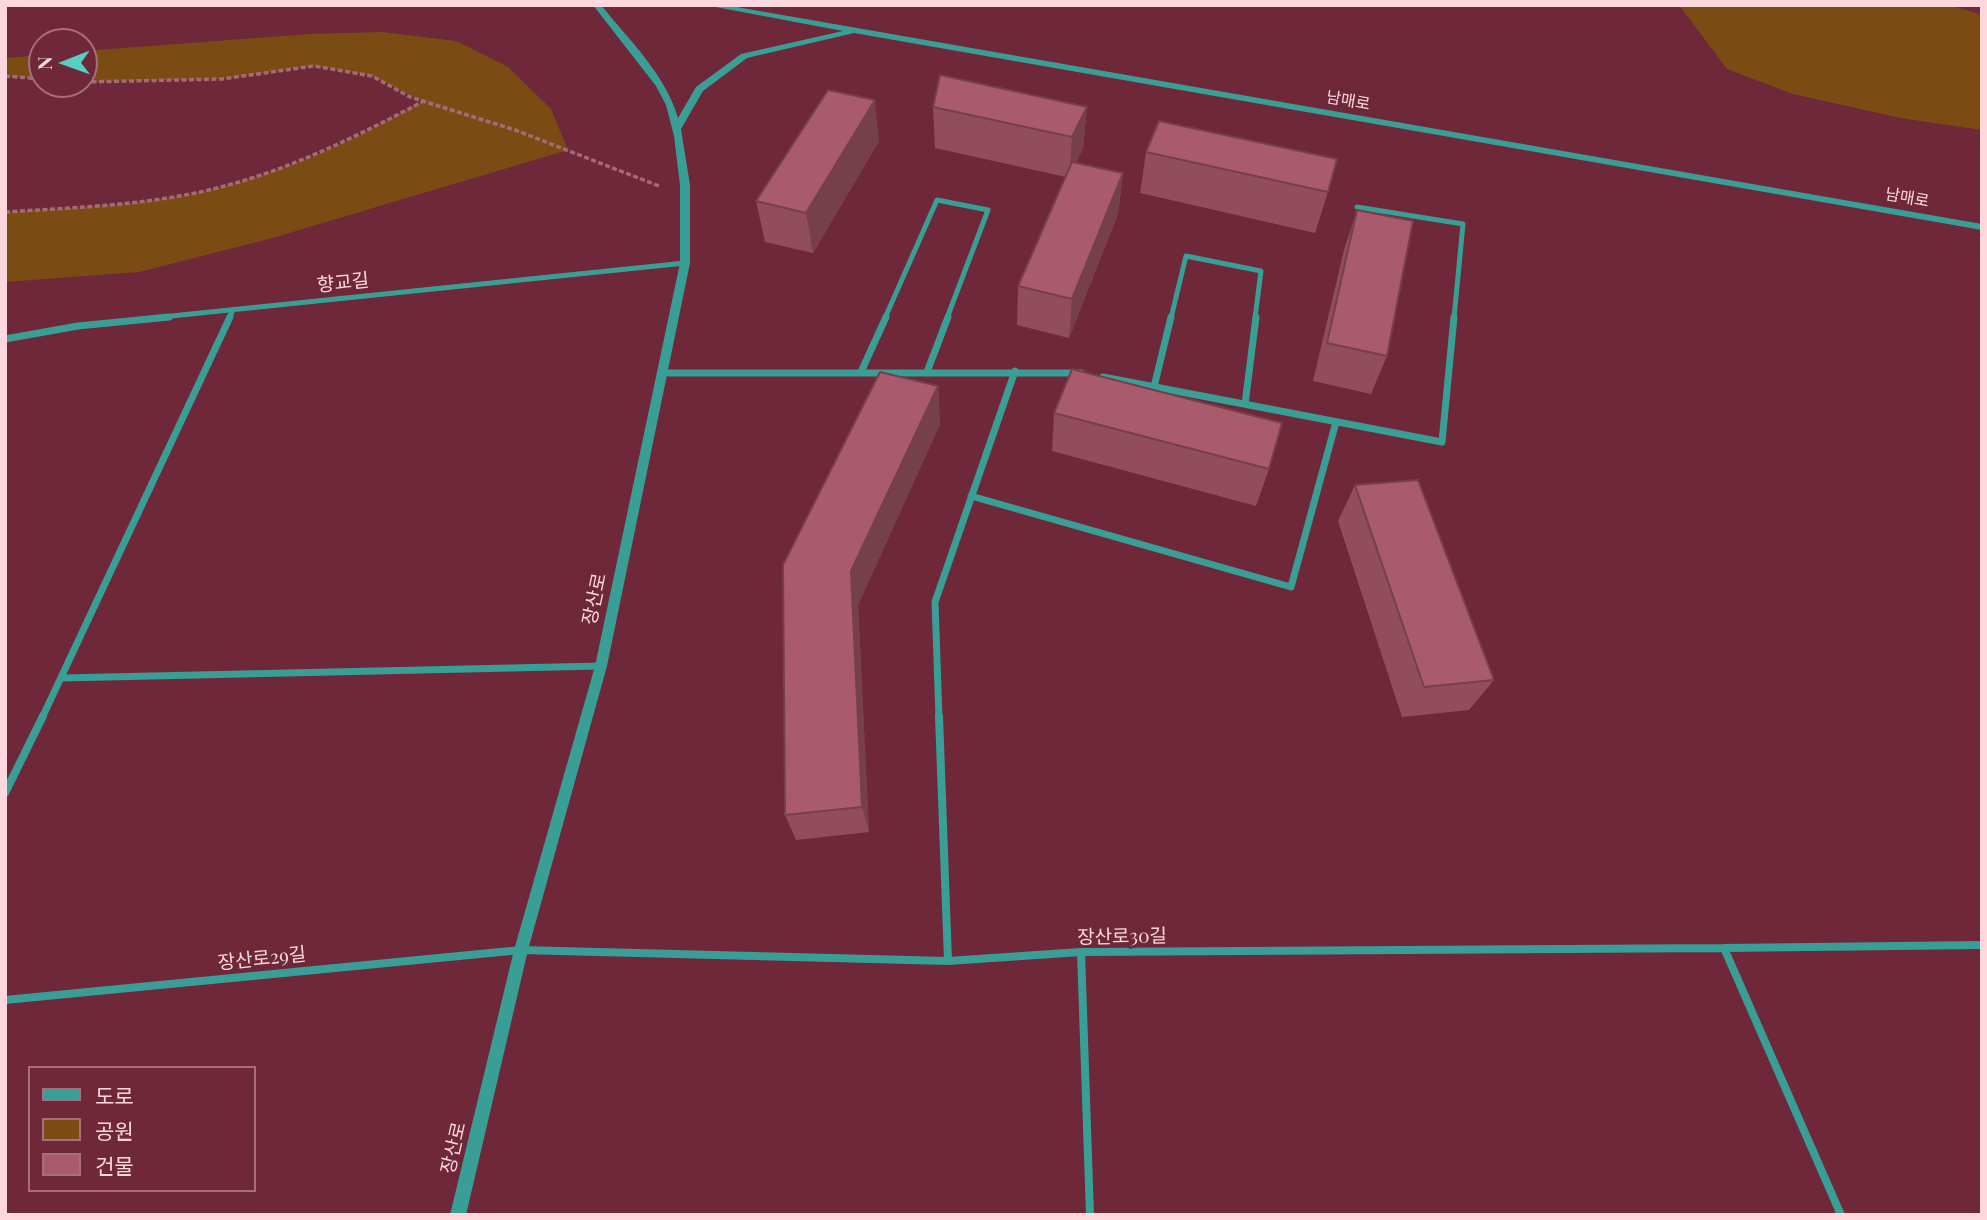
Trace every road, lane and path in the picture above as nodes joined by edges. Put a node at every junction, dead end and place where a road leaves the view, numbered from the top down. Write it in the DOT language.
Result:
graph roads {
  1 [pos="597,5"];
  2 [pos="709,5"];
  3 [pos="856,31"];
  4 [pos="5,76"];
  5 [pos="28,78"];
  6 [pos="98,82"];
  7 [pos="423,101"];
  8 [pos="677,129"];
  9 [pos="685,196"];
  10 [pos="1357,207"];
  11 [pos="5,212"];
  12 [pos="1982,227"];
  13 [pos="685,263"];
  14 [pos="233,310"];
  15 [pos="5,339"];
  16 [pos="1015,371"];
  17 [pos="861,372"];
  18 [pos="928,372"];
  19 [pos="662,373"];
  20 [pos="1154,387"];
  21 [pos="1245,404"];
  22 [pos="1336,422"];
  23 [pos="971,496"];
  24 [pos="601,666"];
  25 [pos="62,678"];
  26 [pos="5,793"];
  27 [pos="1982,945"];
  28 [pos="1724,948"];
  29 [pos="521,950"];
  30 [pos="1081,952"];
  31 [pos="948,961"];
  32 [pos="5,1000"];
  33 [pos="458,1215"];
  34 [pos="1090,1215"];
  35 [pos="1841,1215"];
  1 -- 8 [label="street, 장산로"];
  2 -- 3 [label="street, 남매로"];
  3 -- 8 [label="street"];
  3 -- 12 [label="street, 남매로"];
  4 -- 5 [label="path"];
  6 -- 7 [label="path"];
  7 -- 9 [label="path"];
  7 -- 11 [label="path"];
  8 -- 9 [label="street, 장산로"];
  9 -- 13 [label="street, 장산로"];
  10 -- 22 [label="street"];
  13 -- 14 [label="street, 향교길"];
  13 -- 19 [label="street, 장산로"];
  14 -- 15 [label="street, 향교길"];
  14 -- 25 [label="street"];
  16 -- 18 [label="street"];
  16 -- 20 [label="street"];
  16 -- 23 [label="street"];
  17 -- 18 [label="street"];
  17 -- 18 [label="street"];
  17 -- 19 [label="street"];
  19 -- 24 [label="street, 장산로"];
  20 -- 21 [label="street"];
  20 -- 21 [label="street"];
  21 -- 22 [label="street"];
  22 -- 23 [label="street"];
  23 -- 31 [label="street"];
  24 -- 25 [label="street"];
  24 -- 29 [label="street, 장산로"];
  25 -- 26 [label="street"];
  27 -- 28 [label="street, 장산로30길"];
  28 -- 30 [label="street, 장산로30길"];
  28 -- 35 [label="street"];
  29 -- 31 [label="street, 장산로30길"];
  29 -- 32 [label="street, 장산로29길"];
  29 -- 33 [label="street, 장산로"];
  30 -- 31 [label="street, 장산로30길"];
  30 -- 34 [label="street"];
}
